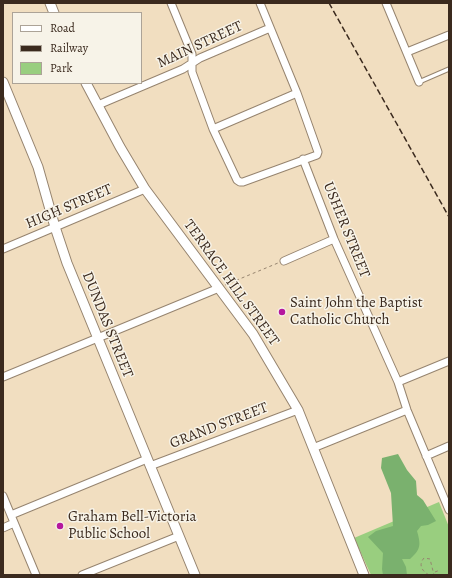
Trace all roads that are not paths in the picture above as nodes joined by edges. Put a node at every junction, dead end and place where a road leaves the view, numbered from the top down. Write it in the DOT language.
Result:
graph roads {
  1 [pos="171,3"];
  2 [pos="260,3"];
  3 [pos="386,3"];
  4 [pos="270,28"];
  5 [pos="449,35"];
  6 [pos="407,52"];
  7 [pos="192,63"];
  8 [pos="449,69"];
  9 [pos="3,82"];
  10 [pos="419,82"];
  11 [pos="87,84"];
  12 [pos="297,93"];
  13 [pos="98,105"];
  14 [pos="213,129"];
  15 [pos="304,159"];
  16 [pos="145,189"];
  17 [pos="55,227"];
  18 [pos="334,239"];
  19 [pos="3,249"];
  20 [pos="284,261"];
  21 [pos="219,288"];
  22 [pos="97,338"];
  23 [pos="449,360"];
  24 [pos="3,377"];
  25 [pos="398,382"];
  26 [pos="298,410"];
  27 [pos="407,410"];
  28 [pos="449,446"];
  29 [pos="313,448"];
  30 [pos="426,456"];
  31 [pos="149,462"];
  32 [pos="3,496"];
  33 [pos="449,510"];
  34 [pos="11,515"];
  35 [pos="14,523"];
  36 [pos="3,528"];
  37 [pos="179,536"];
  38 [pos="36,575"];
  39 [pos="82,575"];
  40 [pos="195,575"];
  41 [pos="364,575"];
  1 -- 7 [label="street"];
  2 -- 4 [label="street"];
  3 -- 6 [label="street"];
  4 -- 7 [label="street, MAIN STREET"];
  4 -- 12 [label="street"];
  5 -- 6 [label="street"];
  6 -- 10 [label="street"];
  7 -- 13 [label="street, MAIN STREET"];
  7 -- 14 [label="street"];
  8 -- 10 [label="lane"];
  9 -- 17 [label="street, DUNDAS STREET"];
  11 -- 13 [label="street, TERRACE HILL STREET"];
  12 -- 14 [label="street"];
  12 -- 15 [label="street"];
  13 -- 16 [label="street, TERRACE HILL STREET"];
  14 -- 15 [label="street"];
  15 -- 18 [label="street, USHER STREET"];
  16 -- 17 [label="street, HIGH STREET"];
  16 -- 21 [label="street, TERRACE HILL STREET"];
  17 -- 19 [label="street, HIGH STREET"];
  17 -- 22 [label="street, DUNDAS STREET"];
  18 -- 20 [label="street"];
  18 -- 25 [label="street, USHER STREET"];
  21 -- 22 [label="street"];
  21 -- 26 [label="street, TERRACE HILL STREET"];
  22 -- 24 [label="street"];
  22 -- 31 [label="street, DUNDAS STREET"];
  23 -- 25 [label="street"];
  25 -- 27 [label="street, USHER STREET"];
  26 -- 29 [label="street, TERRACE HILL STREET"];
  26 -- 31 [label="street, GRAND STREET"];
  27 -- 29 [label="street"];
  27 -- 30 [label="street, USHER STREET"];
  28 -- 30 [label="street"];
  29 -- 41 [label="street, TERRACE HILL STREET"];
  30 -- 33 [label="street, USHER STREET"];
  31 -- 34 [label="street, GRAND STREET"];
  31 -- 37 [label="street, DUNDAS STREET"];
  32 -- 34 [label="street"];
  34 -- 35 [label="street"];
  35 -- 36 [label="street"];
  35 -- 38 [label="street"];
  37 -- 39 [label="street"];
  37 -- 40 [label="street, DUNDAS STREET"];
}
